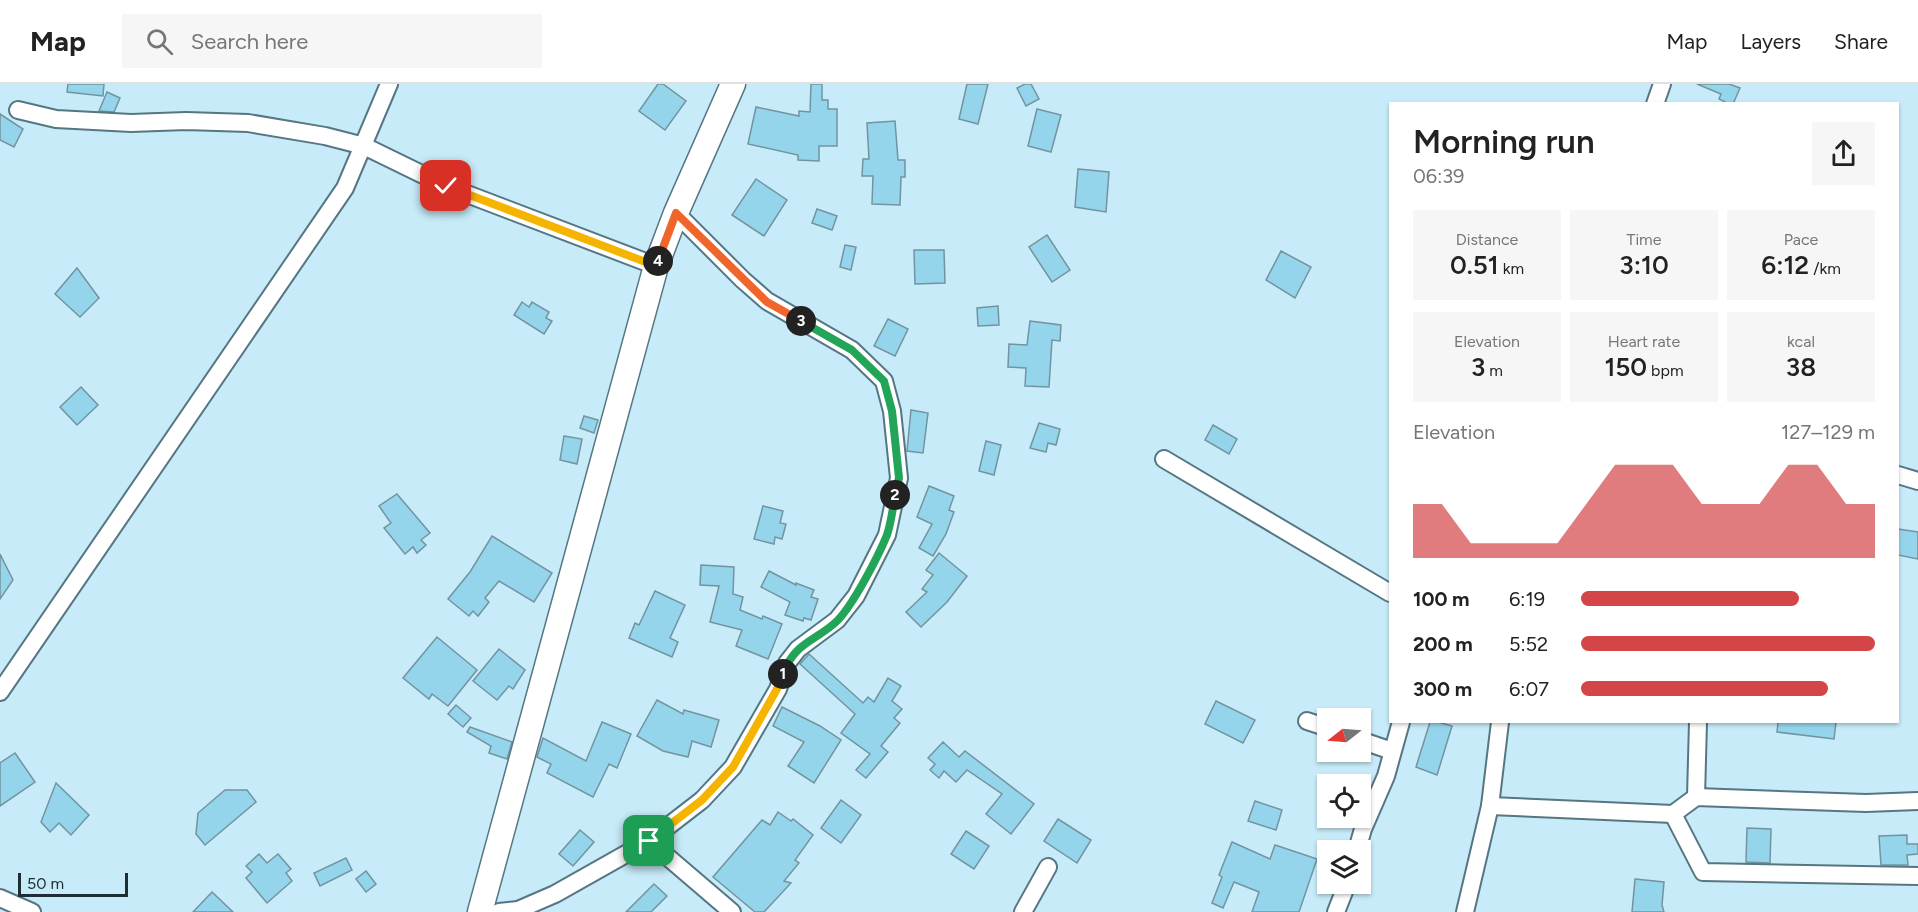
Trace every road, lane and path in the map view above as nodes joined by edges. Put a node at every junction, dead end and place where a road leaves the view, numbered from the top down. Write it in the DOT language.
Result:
graph roads {
  1 [pos="389,84"];
  2 [pos="734,84"];
  3 [pos="1662,84"];
  4 [pos="1656,102"];
  5 [pos="18,110"];
  6 [pos="364,146"];
  7 [pos="676,213"];
  8 [pos="656,266"];
  9 [pos="1164,459"];
  10 [pos="1899,475"];
  11 [pos="1918,481"];
  12 [pos="1389,592"];
  13 [pos="0,692"];
  14 [pos="1307,721"];
  15 [pos="1401,723"];
  16 [pos="1500,723"];
  17 [pos="1698,723"];
  18 [pos="1317,724"];
  19 [pos="1371,744"];
  20 [pos="1392,751"];
  21 [pos="1918,792"];
  22 [pos="1696,797"];
  23 [pos="1910,801"];
  24 [pos="1490,806"];
  25 [pos="1673,814"];
  26 [pos="1360,840"];
  27 [pos="649,841"];
  28 [pos="1048,867"];
  29 [pos="1918,876"];
  30 [pos="1343,894"];
  31 [pos="0,898"];
  32 [pos="32,912"];
  33 [pos="480,912"];
  34 [pos="499,912"];
  35 [pos="732,912"];
  36 [pos="1023,912"];
  37 [pos="1336,912"];
  38 [pos="1465,912"];
  1 -- 6 [label="street"];
  2 -- 7 [label="street"];
  3 -- 4 [label="street"];
  5 -- 6 [label="street"];
  6 -- 8 [label="street"];
  6 -- 13 [label="street"];
  7 -- 8 [label="street"];
  7 -- 27 [label="street"];
  8 -- 33 [label="street"];
  9 -- 12 [label="street"];
  10 -- 11 [label="street"];
  14 -- 18 [label="street"];
  15 -- 20 [label="street"];
  16 -- 24 [label="street"];
  17 -- 22 [label="street"];
  19 -- 20 [label="street"];
  20 -- 26 [label="street"];
  21 -- 23 [label="street"];
  22 -- 23 [label="street"];
  22 -- 25 [label="street"];
  24 -- 25 [label="street"];
  24 -- 38 [label="street"];
  25 -- 29 [label="street"];
  27 -- 34 [label="street"];
  27 -- 35 [label="street"];
  28 -- 36 [label="street"];
  30 -- 37 [label="street"];
  31 -- 32 [label="street"];
}
